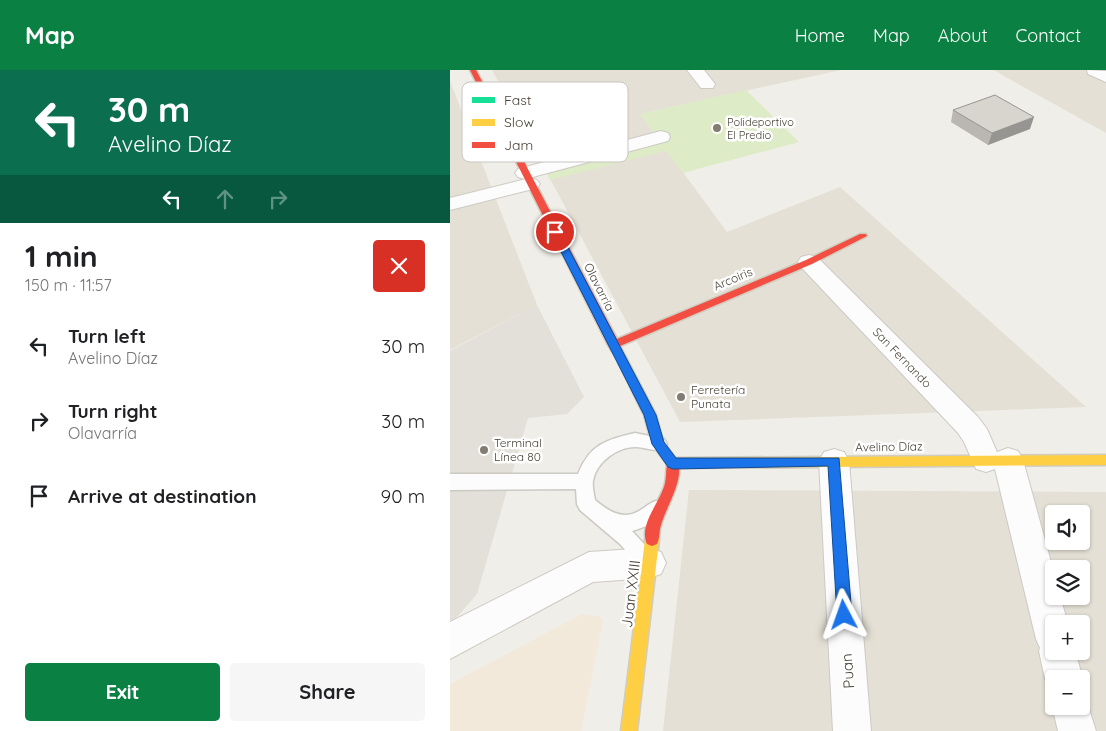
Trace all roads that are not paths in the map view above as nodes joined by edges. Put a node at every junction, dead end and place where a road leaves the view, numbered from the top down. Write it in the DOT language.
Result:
graph roads {
  1 [pos="473,70"];
  2 [pos="695,70"];
  3 [pos="479,82"];
  4 [pos="706,84"];
  5 [pos="661,137"];
  6 [pos="628,147"];
  7 [pos="520,162"];
  8 [pos="580,162"];
  9 [pos="528,178"];
  10 [pos="450,204"];
  11 [pos="863,236"];
  12 [pos="809,262"];
  13 [pos="614,345"];
  14 [pos="658,444"];
  15 [pos="997,460"];
  16 [pos="1106,460"];
  17 [pos="834,461"];
  18 [pos="673,464"];
  19 [pos="584,481"];
  20 [pos="450,482"];
  21 [pos="660,506"];
  22 [pos="601,519"];
  23 [pos="650,563"];
  24 [pos="1046,615"];
  25 [pos="450,641"];
  26 [pos="1073,715"];
  27 [pos="629,731"];
  28 [pos="852,731"];
  29 [pos="1077,731"];
  1 -- 3 [label="street, Olavarría"];
  2 -- 4 [label="street"];
  5 -- 6 [label="street"];
  7 -- 9 [label="street, Olavarría"];
  8 -- 9 [label="street"];
  9 -- 10 [label="street"];
  9 -- 13 [label="street, Olavarría"];
  11 -- 12 [label="street, Arcoiris"];
  12 -- 13 [label="street, Arcoiris"];
  12 -- 15 [label="street, San Fernando"];
  13 -- 14 [label="street, Olavarría"];
  14 -- 18 [label="street, Olavarría"];
  14 -- 19 [label="lane"];
  15 -- 16 [label="street, Avelino Díaz"];
  15 -- 17 [label="street, Avelino Díaz"];
  15 -- 24 [label="street, San Fernando"];
  17 -- 18 [label="street, Avelino Díaz"];
  17 -- 28 [label="street, Puan"];
  18 -- 21 [label="street, Juan XXIII"];
  19 -- 20 [label="lane"];
  19 -- 22 [label="lane"];
  21 -- 22 [label="lane"];
  21 -- 23 [label="street, Juan XXIII"];
  22 -- 23 [label="lane"];
  23 -- 25 [label="street"];
  23 -- 27 [label="street, Juan XXIII"];
  26 -- 29 [label="street"];
}
